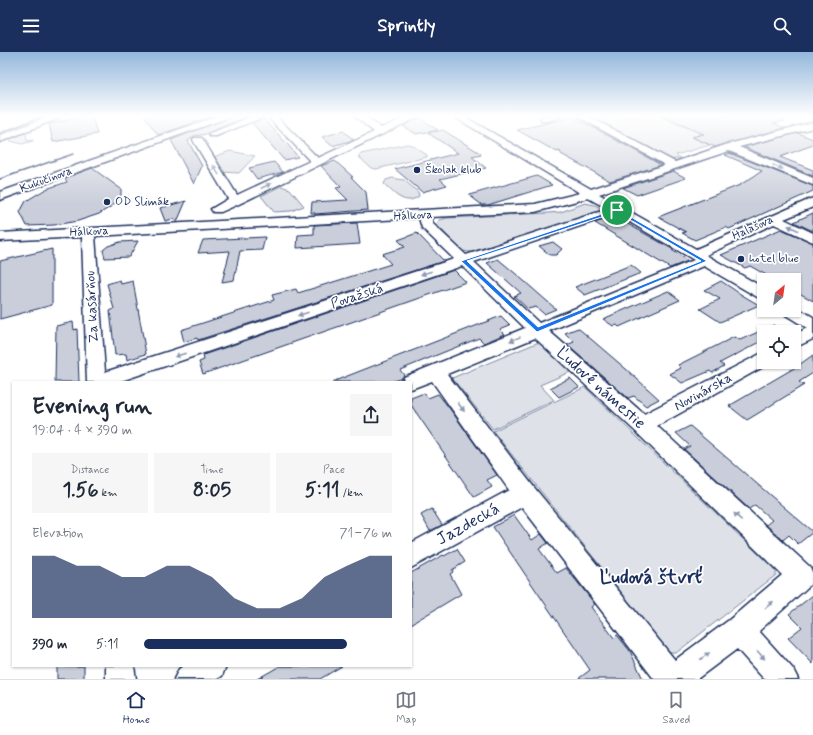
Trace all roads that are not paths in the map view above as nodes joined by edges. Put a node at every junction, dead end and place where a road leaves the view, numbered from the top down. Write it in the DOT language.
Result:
graph roads {
  1 [pos="144,145"];
  2 [pos="194,145"];
  3 [pos="300,145"];
  4 [pos="352,145"];
  5 [pos="507,145"];
  6 [pos="637,145"];
  7 [pos="735,145"];
  8 [pos="729,147"];
  9 [pos="316,162"];
  10 [pos="674,165"];
  11 [pos="813,182"];
  12 [pos="588,193"];
  13 [pos="0,196"];
  14 [pos="233,202"];
  15 [pos="813,202"];
  16 [pos="217,209"];
  17 [pos="617,210"];
  18 [pos="424,215"];
  19 [pos="773,219"];
  20 [pos="88,232"];
  21 [pos="0,237"];
  22 [pos="813,238"];
  23 [pos="699,258"];
  24 [pos="463,261"];
  25 [pos="757,291"];
  26 [pos="801,317"];
  27 [pos="813,324"];
  28 [pos="537,330"];
  29 [pos="813,332"];
  30 [pos="801,338"];
  31 [pos="757,362"];
  32 [pos="435,372"];
  33 [pos="96,381"];
  34 [pos="99,381"];
  35 [pos="412,382"];
  36 [pos="642,425"];
  37 [pos="525,493"];
  38 [pos="412,555"];
  39 [pos="807,572"];
  40 [pos="739,630"];
  41 [pos="120,667"];
  42 [pos="210,667"];
  43 [pos="121,679"];
  44 [pos="189,679"];
  45 [pos="673,679"];
  46 [pos="783,679"];
  1 -- 13 [label="street, Kukučínova"];
  14 -- 2 [label="street, one-way"];
  3 -- 9 [label="street"];
  4 -- 9 [label="street"];
  5 -- 12 [label="street"];
  6 -- 10 [label="street"];
  7 -- 8 [label="street, Hálkova"];
  8 -- 10 [label="street, Hálkova"];
  8 -- 11 [label="street, one-way"];
  14 -- 9 [label="street, one-way"];
  10 -- 12 [label="street, Hálkova"];
  12 -- 17 [label="street"];
  12 -- 18 [label="street, Hálkova"];
  14 -- 16 [label="street"];
  15 -- 19 [label="street, Halašova"];
  17 -- 23 [label="street"];
  17 -- 24 [label="street, Považská"];
  18 -- 20 [label="street, Hálkova"];
  18 -- 24 [label="street, Ľudové námestie"];
  22 -- 19 [label="street, one-way"];
  19 -- 23 [label="street, Halašova"];
  20 -- 21 [label="street, Hálkova"];
  20 -- 33 [label="street, Za kasárňou"];
  23 -- 25 [label="street"];
  23 -- 28 [label="street, Halašova"];
  24 -- 28 [label="street, Ľudové námestie"];
  24 -- 34 [label="street, Považská, one-way"];
  26 -- 27 [label="street"];
  28 -- 32 [label="street, one-way"];
  28 -- 36 [label="street, Ľudové námestie"];
  29 -- 30 [label="street"];
  31 -- 36 [label="street, Novinárska"];
  32 -- 35 [label="street"];
  32 -- 37 [label="street, Ľudové námestie, one-way"];
  39 -- 36 [label="street, Ľudové námestie, one-way"];
  37 -- 38 [label="street, Jazdecká"];
  37 -- 45 [label="street, Ľudové námestie"];
  40 -- 39 [label="street, Ľudové námestie, one-way"];
  45 -- 40 [label="street, Ľudové námestie, one-way"];
  40 -- 46 [label="street, one-way"];
  41 -- 43 [label="street"];
  42 -- 44 [label="street"];
}
